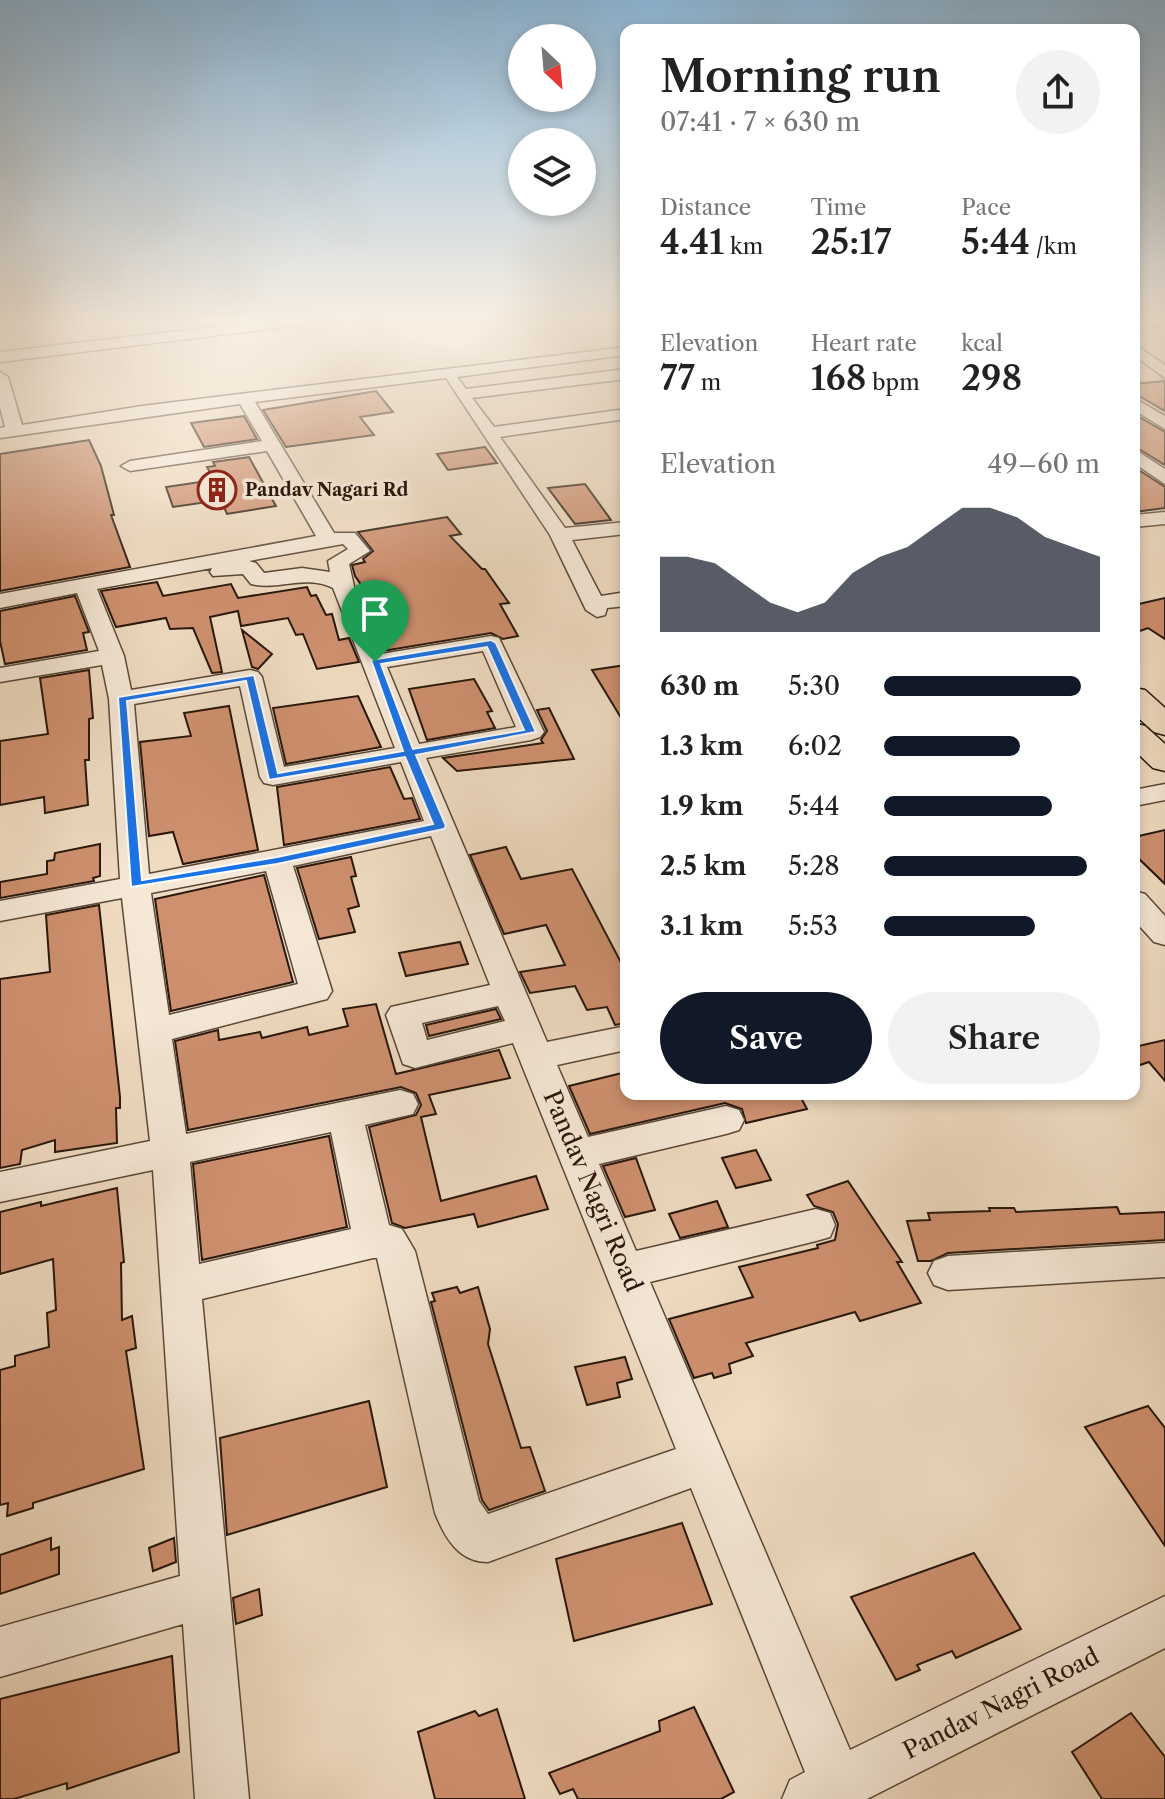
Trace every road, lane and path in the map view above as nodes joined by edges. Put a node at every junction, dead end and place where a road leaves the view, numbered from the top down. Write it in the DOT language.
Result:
graph roads {
  1 [pos="3,404"];
  2 [pos="203,404"];
  3 [pos="249,404"];
  4 [pos="469,404"];
  5 [pos="1140,407"];
  6 [pos="620,415"];
  7 [pos="1165,424"];
  8 [pos="7,432"];
  9 [pos="490,433"];
  10 [pos="273,445"];
  11 [pos="1140,459"];
  12 [pos="130,466"];
  13 [pos="1165,478"];
  14 [pos="1165,518"];
  15 [pos="1140,519"];
  16 [pos="620,529"];
  17 [pos="560,535"];
  18 [pos="328,540"];
  19 [pos="186,578"];
  20 [pos="85,585"];
  21 [pos="345,592"];
  22 [pos="620,600"];
  23 [pos="0,601"];
  24 [pos="112,656"];
  25 [pos="375,662"];
  26 [pos="0,675"];
  27 [pos="121,699"];
  28 [pos="1149,713"];
  29 [pos="409,753"];
  30 [pos="1165,761"];
  31 [pos="1165,792"];
  32 [pos="1140,797"];
  33 [pos="440,826"];
  34 [pos="277,860"];
  35 [pos="136,885"];
  36 [pos="1140,908"];
  37 [pos="0,911"];
  38 [pos="1165,935"];
  39 [pos="509,992"];
  40 [pos="155,1031"];
  41 [pos="620,1038"];
  42 [pos="530,1043"];
  43 [pos="400,1104"];
  44 [pos="345,1115"];
  45 [pos="726,1120"];
  46 [pos="170,1150"];
  47 [pos="578,1154"];
  48 [pos="0,1187"];
  49 [pos="816,1225"];
  50 [pos="373,1241"];
  51 [pos="1165,1260"];
  52 [pos="626,1271"];
  53 [pos="948,1273"];
  54 [pos="181,1286"];
  55 [pos="704,1461"];
  56 [pos="206,1593"];
  57 [pos="1165,1621"];
  58 [pos="0,1652"];
  59 [pos="823,1792"];
  60 [pos="222,1799"];
  1 -- 8 [label="street"];
  2 -- 8 [label="street"];
  3 -- 10 [label="street"];
  4 -- 9 [label="street"];
  5 -- 7 [label="street"];
  6 -- 9 [label="street"];
  9 -- 17 [label="street"];
  10 -- 12 [label="street"];
  10 -- 18 [label="street"];
  11 -- 13 [label="street"];
  14 -- 15 [label="street"];
  16 -- 17 [label="street"];
  17 -- 22 [label="street"];
  18 -- 20 [label="street"];
  18 -- 21 [label="street"];
  19 -- 21 [label="street"];
  20 -- 23 [label="street"];
  20 -- 24 [label="street"];
  21 -- 25 [label="street, Pandav Nagri Road"];
  24 -- 26 [label="street"];
  24 -- 27 [label="street"];
  25 -- 29 [label="street, Pandav Nagri Road"];
  25 -- 29 [label="street"];
  27 -- 29 [label="street"];
  27 -- 35 [label="street"];
  28 -- 30 [label="main road"];
  29 -- 33 [label="street, Pandav Nagri Road"];
  31 -- 32 [label="street"];
  33 -- 34 [label="street"];
  33 -- 39 [label="street, Pandav Nagri Road"];
  34 -- 35 [label="street"];
  34 -- 40 [label="street"];
  35 -- 37 [label="street"];
  35 -- 40 [label="street"];
  36 -- 38 [label="street"];
  39 -- 42 [label="street, Pandav Nagri Road"];
  39 -- 42 [label="street"];
  40 -- 46 [label="street"];
  41 -- 42 [label="street"];
  42 -- 47 [label="street, Pandav Nagri Road"];
  43 -- 44 [label="street"];
  44 -- 46 [label="street"];
  44 -- 50 [label="street"];
  45 -- 47 [label="street"];
  46 -- 48 [label="street"];
  46 -- 54 [label="street"];
  47 -- 52 [label="street, Pandav Nagri Road"];
  49 -- 52 [label="street"];
  50 -- 54 [label="street"];
  50 -- 55 [label="street"];
  51 -- 53 [label="street"];
  52 -- 55 [label="street, Pandav Nagri Road"];
  54 -- 56 [label="street"];
  55 -- 59 [label="street, Pandav Nagri Road"];
  56 -- 58 [label="street"];
  56 -- 60 [label="street"];
  57 -- 59 [label="street, Pandav Nagri Road"];
}
